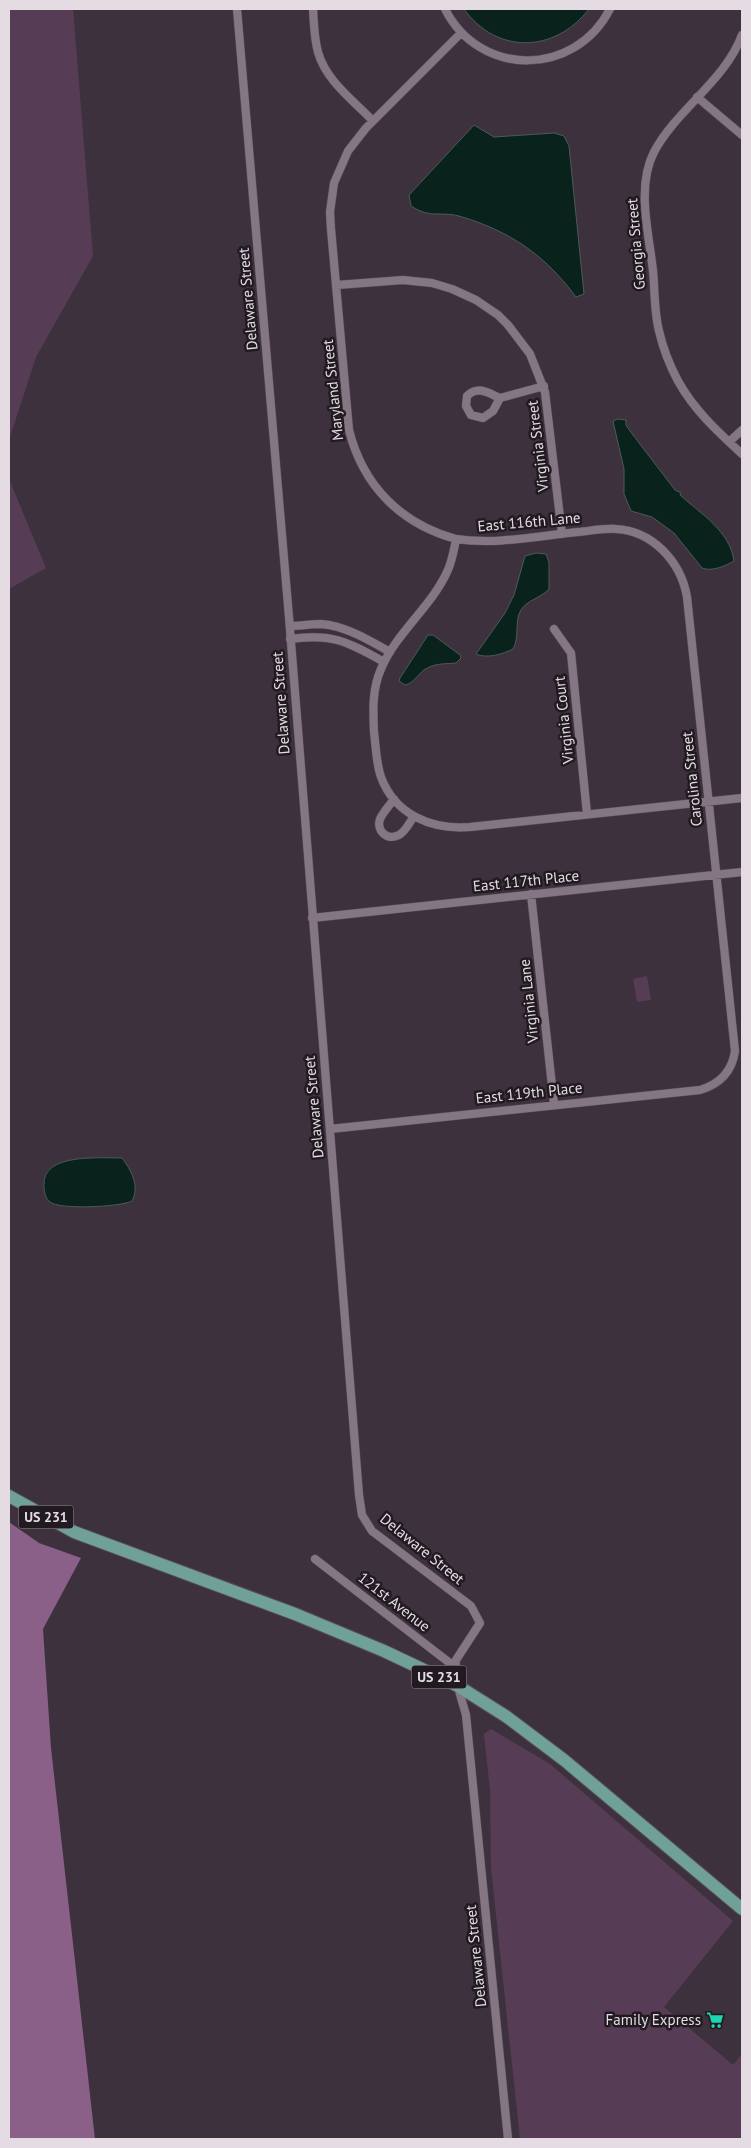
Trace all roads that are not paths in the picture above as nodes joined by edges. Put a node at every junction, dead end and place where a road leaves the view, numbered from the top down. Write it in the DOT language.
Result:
graph roads {
  1 [pos="237,9"];
  2 [pos="313,9"];
  3 [pos="444,9"];
  4 [pos="610,9"];
  5 [pos="462,33"];
  6 [pos="742,34"];
  7 [pos="697,98"];
  8 [pos="373,121"];
  9 [pos="742,135"];
  10 [pos="337,285"];
  11 [pos="544,386"];
  12 [pos="500,398"];
  13 [pos="742,430"];
  14 [pos="729,442"];
  15 [pos="742,454"];
  16 [pos="605,529"];
  17 [pos="562,534"];
  18 [pos="456,539"];
  19 [pos="290,626"];
  20 [pos="554,629"];
  21 [pos="290,639"];
  22 [pos="390,652"];
  23 [pos="384,662"];
  24 [pos="742,798"];
  25 [pos="394,799"];
  26 [pos="708,802"];
  27 [pos="587,814"];
  28 [pos="414,816"];
  29 [pos="742,872"];
  30 [pos="715,874"];
  31 [pos="531,894"];
  32 [pos="312,918"];
  33 [pos="727,1074"];
  34 [pos="554,1104"];
  35 [pos="330,1129"];
  36 [pos="9,1496"];
  37 [pos="315,1559"];
  38 [pos="455,1666"];
  39 [pos="458,1686"];
  40 [pos="742,1909"];
  41 [pos="508,2139"];
  1 -- 19 [label="street, Delaware Street"];
  2 -- 8 [label="street"];
  3 -- 5 [label="street"];
  4 -- 5 [label="street"];
  5 -- 8 [label="street, Maryland Street"];
  6 -- 7 [label="street, Georgia Street"];
  7 -- 9 [label="street"];
  7 -- 14 [label="street, Georgia Street"];
  8 -- 10 [label="street, Maryland Street"];
  10 -- 11 [label="street, Virginia Street"];
  10 -- 18 [label="street, Maryland Street"];
  11 -- 12 [label="street"];
  11 -- 17 [label="street, Virginia Street"];
  12 -- 12 [label="street"];
  13 -- 14 [label="street"];
  14 -- 15 [label="street, Georgia Street"];
  16 -- 17 [label="street, East 116th Lane"];
  16 -- 26 [label="street, Carolina Street"];
  17 -- 18 [label="street, East 116th Lane"];
  18 -- 22 [label="street"];
  19 -- 21 [label="street, Delaware Street"];
  19 -- 22 [label="street"];
  20 -- 27 [label="street, Virginia Court"];
  21 -- 23 [label="street"];
  21 -- 32 [label="street, Delaware Street"];
  22 -- 23 [label="street"];
  23 -- 25 [label="street"];
  24 -- 26 [label="street"];
  25 -- 28 [label="street"];
  25 -- 28 [label="street"];
  26 -- 27 [label="street"];
  26 -- 30 [label="street, Carolina Street"];
  27 -- 28 [label="street"];
  29 -- 30 [label="street, East 117th Place"];
  30 -- 31 [label="street, East 117th Place"];
  30 -- 33 [label="street, Carolina Street"];
  31 -- 32 [label="street, East 117th Place"];
  31 -- 34 [label="street, Virginia Lane"];
  32 -- 35 [label="street, Delaware Street"];
  33 -- 34 [label="street, East 119th Place"];
  34 -- 35 [label="street, East 119th Place"];
  35 -- 38 [label="street, Delaware Street"];
  36 -- 39 [label="main road, US 231"];
  37 -- 38 [label="street, 121st Avenue"];
  38 -- 39 [label="street, Delaware Street"];
  39 -- 40 [label="main road, US 231"];
  39 -- 41 [label="street, Delaware Street"];
}
